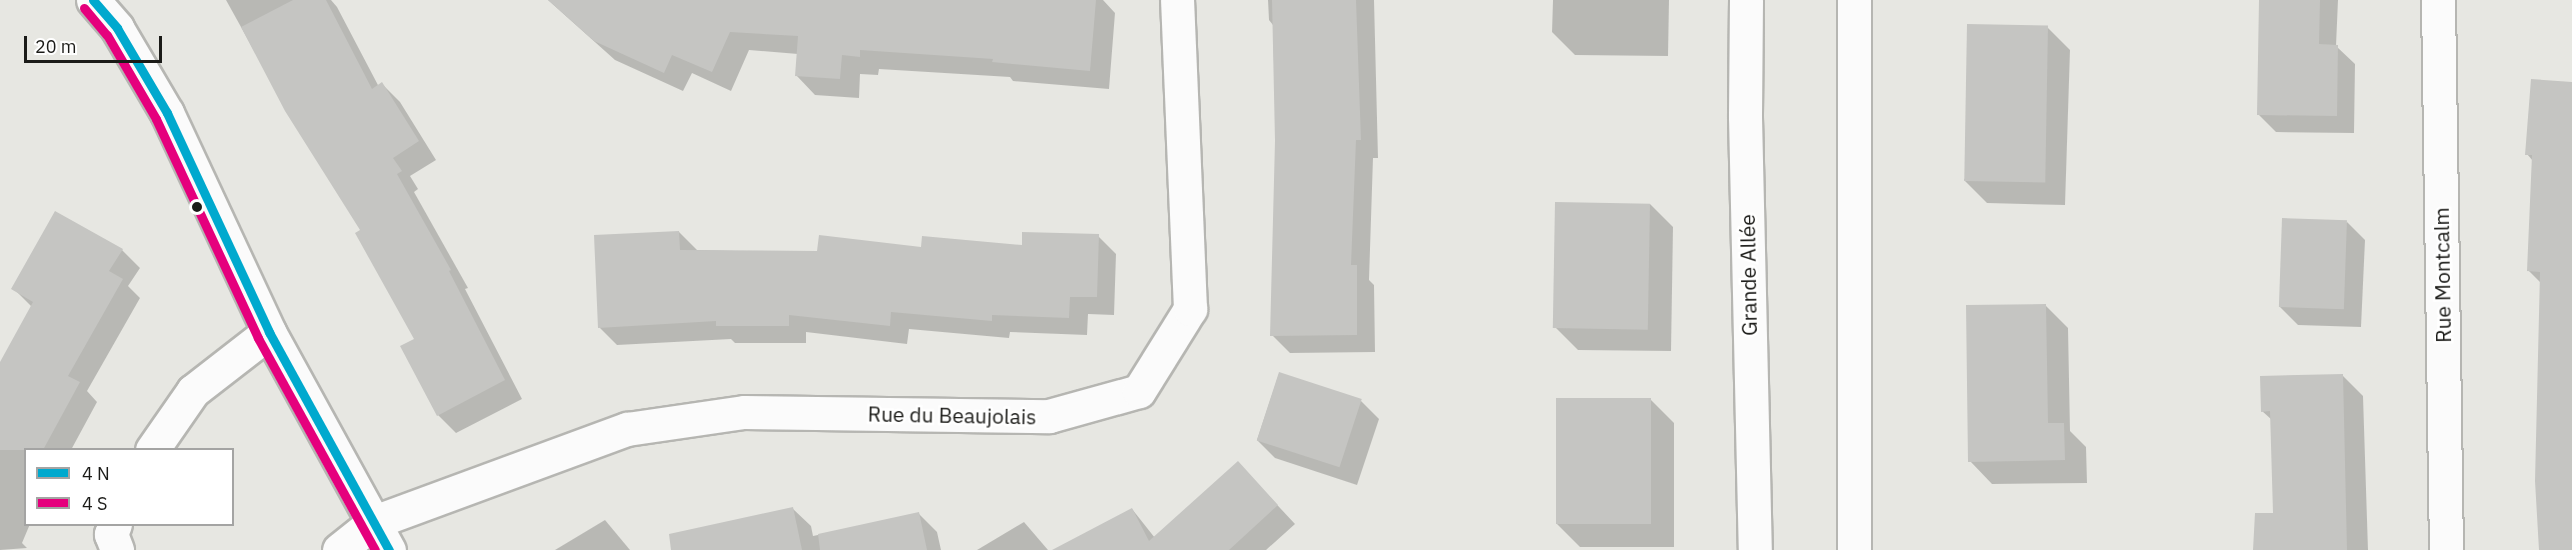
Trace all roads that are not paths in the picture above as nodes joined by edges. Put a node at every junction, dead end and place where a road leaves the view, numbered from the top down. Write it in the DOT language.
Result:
graph roads {
  1 [pos="93,0"];
  2 [pos="1177,0"];
  3 [pos="1746,0"];
  4 [pos="1854,0"];
  5 [pos="2438,0"];
  6 [pos="269,332"];
  7 [pos="153,448"];
  8 [pos="115,526"];
  9 [pos="381,536"];
  10 [pos="117,550"];
  11 [pos="339,550"];
  12 [pos="1755,550"];
  13 [pos="1854,550"];
  14 [pos="2446,550"];
  1 -- 6 [label="street"];
  2 -- 9 [label="street, Rue du Beaujolais"];
  3 -- 12 [label="street, Grande Allée"];
  4 -- 13 [label="street"];
  5 -- 14 [label="street, Rue Montcalm"];
  6 -- 7 [label="street"];
  6 -- 9 [label="street"];
  8 -- 10 [label="street"];
  9 -- 11 [label="street, Rue du Beaujolais"];
}
